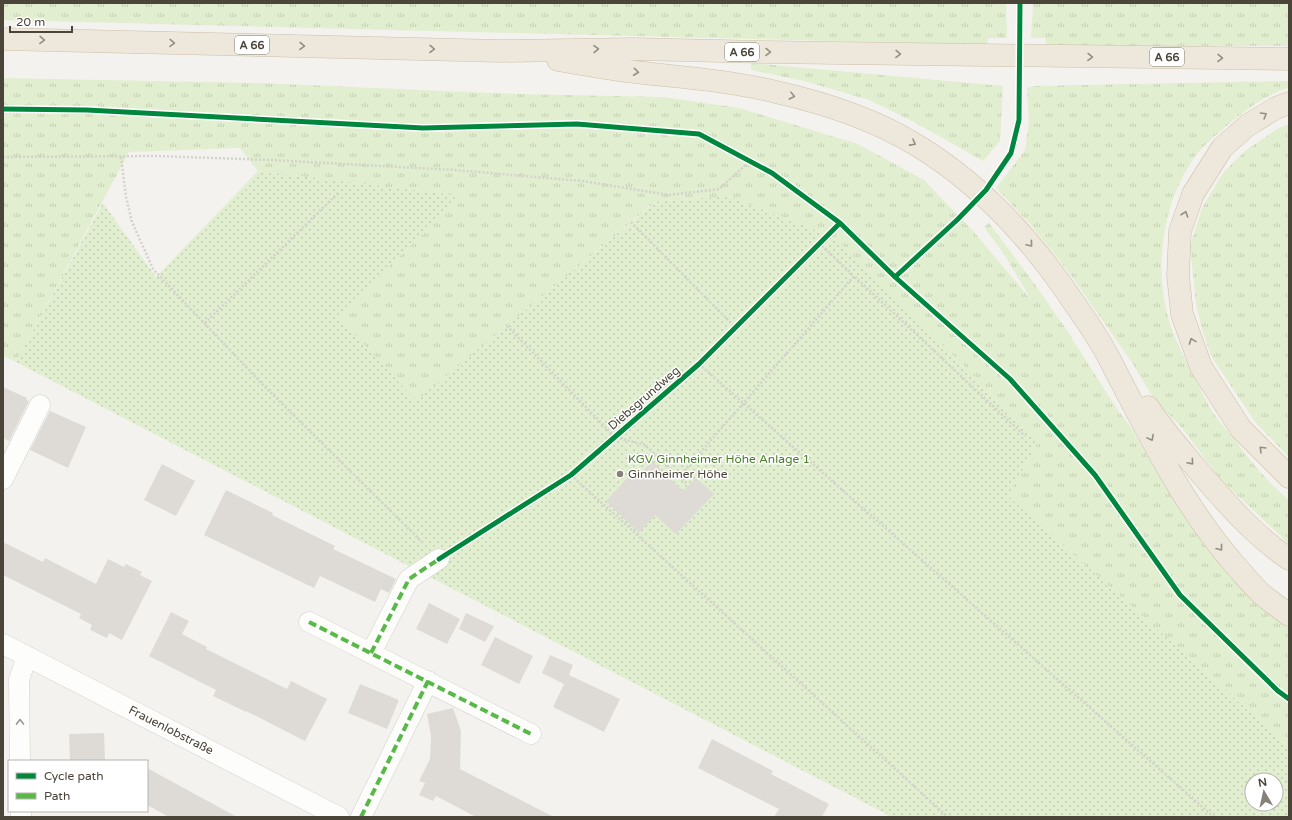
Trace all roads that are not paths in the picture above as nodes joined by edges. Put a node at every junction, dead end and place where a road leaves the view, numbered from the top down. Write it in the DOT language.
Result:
graph roads {
  1 [pos="3,39"];
  2 [pos="501,51"];
  3 [pos="1286,59"];
  4 [pos="1289,103"];
  5 [pos="1107,354"];
  6 [pos="40,405"];
  7 [pos="1289,477"];
  8 [pos="3,479"];
  9 [pos="1289,558"];
  10 [pos="439,559"];
  11 [pos="1289,615"];
  12 [pos="309,622"];
  13 [pos="3,644"];
  14 [pos="371,653"];
  15 [pos="27,656"];
  16 [pos="428,681"];
  17 [pos="531,734"];
  18 [pos="20,760"];
  19 [pos="339,817"];
  20 [pos="361,817"];
  1 -- 2 [label="highway, A 66, one-way"];
  2 -- 3 [label="highway, A 66, one-way"];
  2 -- 5 [label="highway, one-way"];
  7 -- 4 [label="highway, one-way"];
  5 -- 9 [label="highway, one-way"];
  5 -- 11 [label="highway, one-way"];
  6 -- 8 [label="street"];
  10 -- 14 [label="street"];
  12 -- 14 [label="street"];
  13 -- 15 [label="street, Frauenlobstraße"];
  14 -- 16 [label="street"];
  18 -- 15 [label="street, one-way"];
  15 -- 19 [label="street, Frauenlobstraße"];
  16 -- 17 [label="street"];
  16 -- 20 [label="street"];
}
